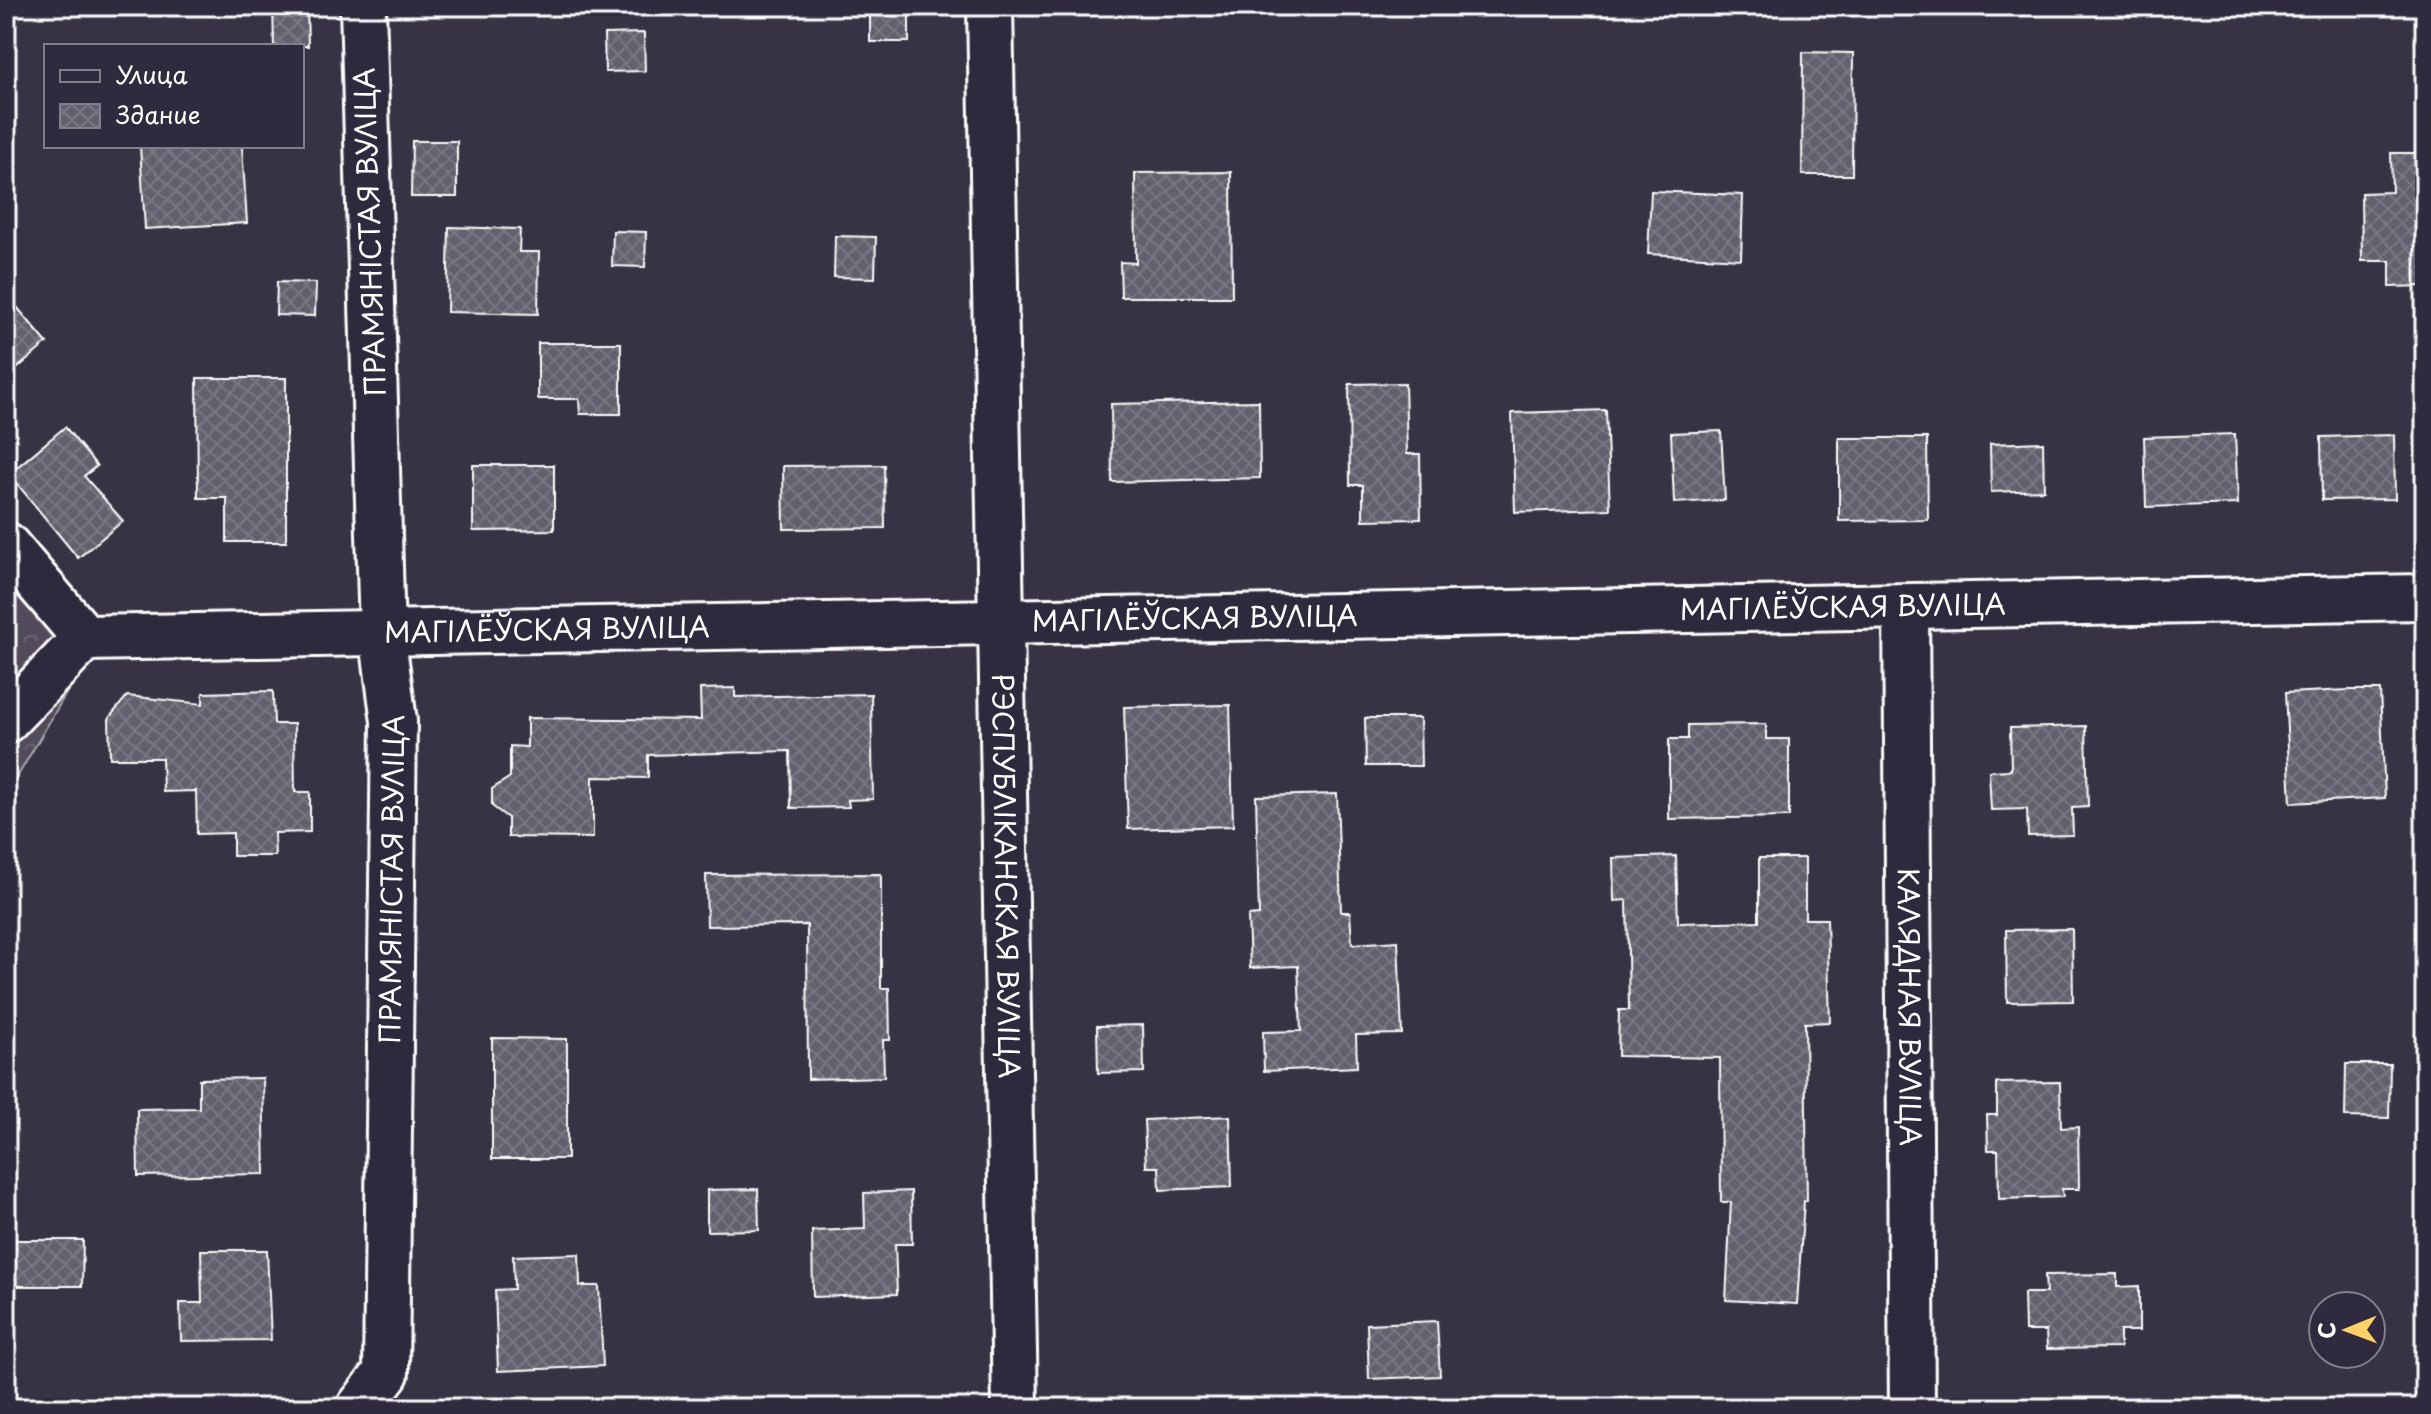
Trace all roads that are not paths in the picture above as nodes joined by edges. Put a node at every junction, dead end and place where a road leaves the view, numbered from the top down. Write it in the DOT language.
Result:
graph roads {
  1 [pos="363,6"];
  2 [pos="990,6"];
  3 [pos="6,545"];
  4 [pos="2425,597"];
  5 [pos="1906,607"];
  6 [pos="1001,622"];
  7 [pos="382,633"];
  8 [pos="85,638"];
  9 [pos="6,720"];
  10 [pos="359,1408"];
  11 [pos="1015,1408"];
  12 [pos="1912,1408"];
  1 -- 7 [label="street, ПРАМЯНІСТАЯ ВУЛІЦА"];
  2 -- 6 [label="street, РЭСПУБЛІКАНСКАЯ ВУЛІЦА"];
  3 -- 8 [label="street"];
  4 -- 5 [label="street, МАГІЛЁЎСКАЯ ВУЛІЦА"];
  5 -- 6 [label="street, МАГІЛЁЎСКАЯ ВУЛІЦА"];
  5 -- 12 [label="street, КАЛЯДНАЯ ВУЛІЦА"];
  6 -- 7 [label="street, МАГІЛЁЎСКАЯ ВУЛІЦА"];
  6 -- 11 [label="street, РЭСПУБЛІКАНСКАЯ ВУЛІЦА"];
  7 -- 8 [label="street, МАГІЛЁЎСКАЯ ВУЛІЦА"];
  7 -- 10 [label="street, ПРАМЯНІСТАЯ ВУЛІЦА"];
  8 -- 9 [label="street"];
}
